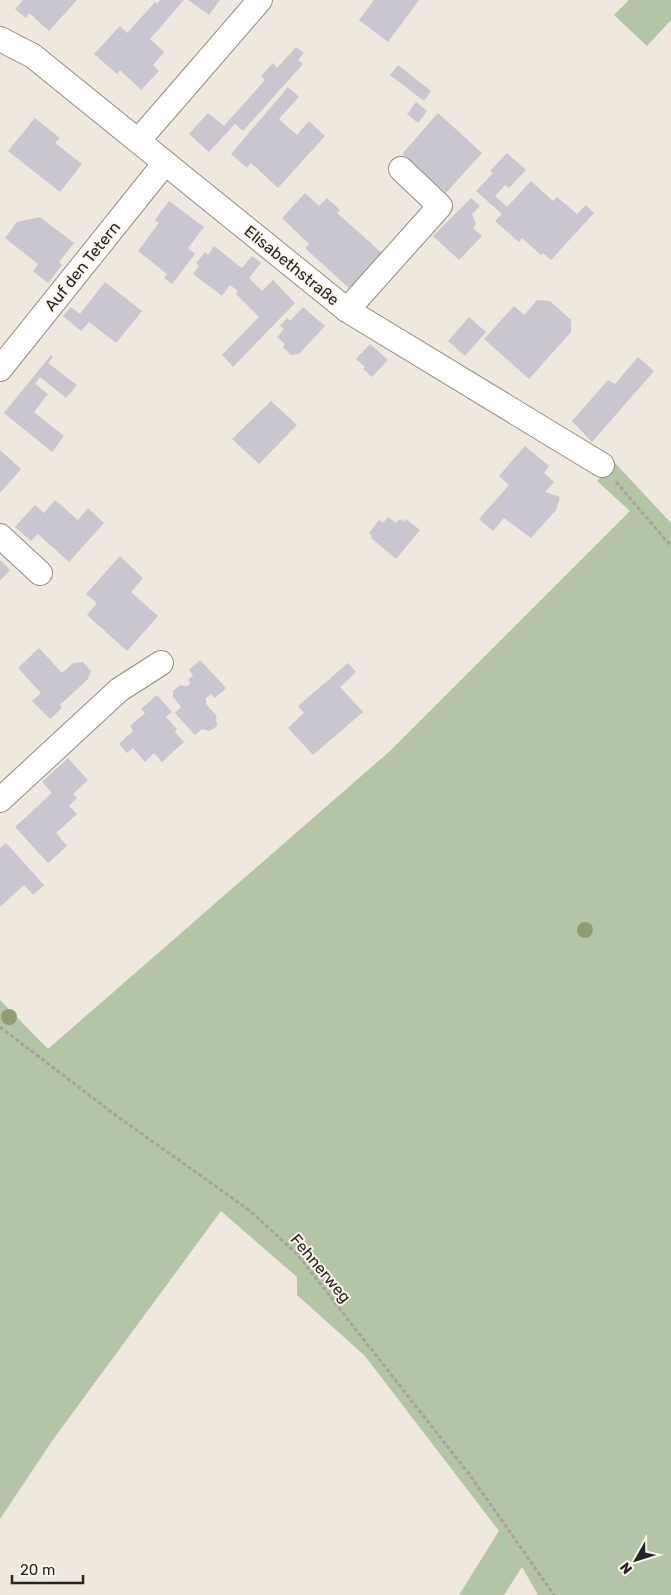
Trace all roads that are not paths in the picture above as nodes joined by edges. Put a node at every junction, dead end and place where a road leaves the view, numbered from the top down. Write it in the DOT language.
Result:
graph roads {
  1 [pos="260,0"];
  2 [pos="0,39"];
  3 [pos="138,141"];
  4 [pos="165,163"];
  5 [pos="401,169"];
  6 [pos="348,310"];
  7 [pos="0,369"];
  8 [pos="602,465"];
  9 [pos="0,536"];
  10 [pos="40,572"];
  11 [pos="161,663"];
  12 [pos="0,800"];
  1 -- 3 [label="street"];
  2 -- 3 [label="street, Elisabethstraße"];
  3 -- 4 [label="street, Elisabethstraße"];
  4 -- 6 [label="street, Elisabethstraße"];
  4 -- 7 [label="street, Auf den Tetern"];
  5 -- 6 [label="street"];
  6 -- 8 [label="street, Elisabethstraße"];
  9 -- 10 [label="street"];
  11 -- 12 [label="street"];
}
